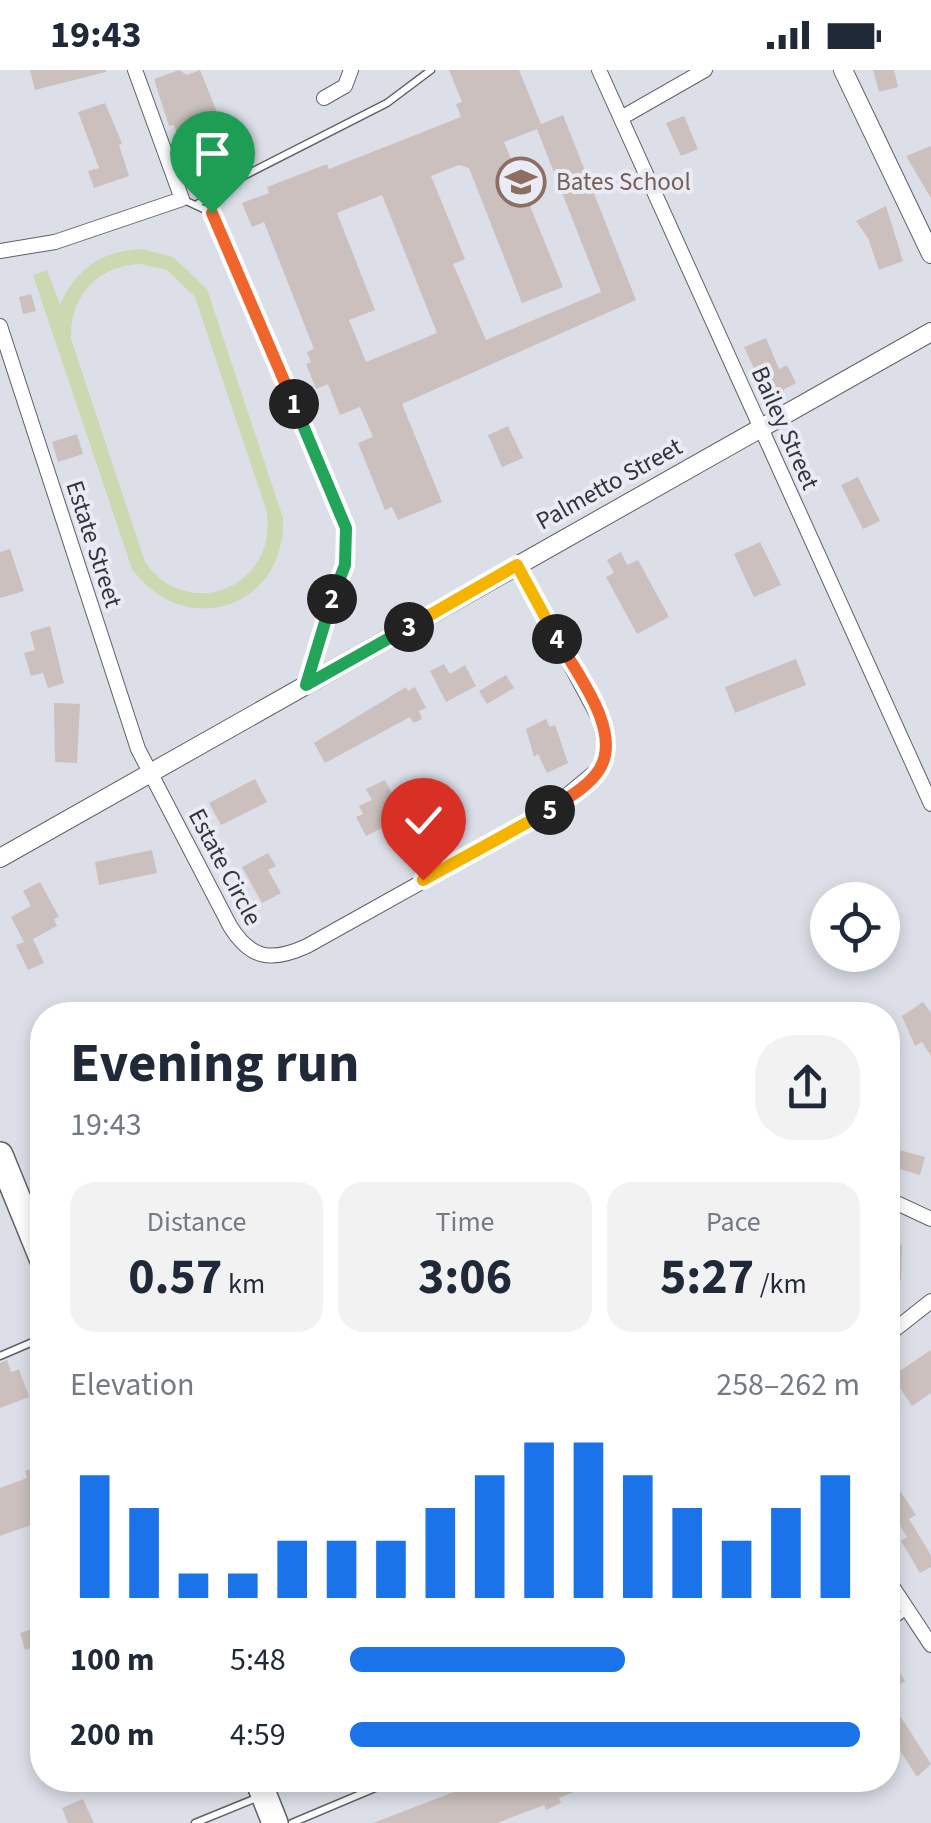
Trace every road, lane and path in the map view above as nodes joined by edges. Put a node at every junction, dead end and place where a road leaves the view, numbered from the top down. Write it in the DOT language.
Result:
graph roads {
  1 [pos="135,70"];
  2 [pos="350,70"];
  3 [pos="431,70"];
  4 [pos="599,70"];
  5 [pos="705,70"];
  6 [pos="843,70"];
  7 [pos="324,98"];
  8 [pos="621,118"];
  9 [pos="189,202"];
  10 [pos="0,252"];
  11 [pos="931,254"];
  12 [pos="0,326"];
  13 [pos="931,332"];
  14 [pos="761,428"];
  15 [pos="517,565"];
  16 [pos="306,685"];
  17 [pos="150,773"];
  18 [pos="931,804"];
  19 [pos="0,858"];
  20 [pos="0,1156"];
  21 [pos="900,1205"];
  22 [pos="931,1219"];
  23 [pos="30,1229"];
  24 [pos="931,1301"];
  25 [pos="900,1326"];
  26 [pos="30,1343"];
  27 [pos="0,1356"];
  28 [pos="900,1598"];
  29 [pos="908,1610"];
  30 [pos="900,1616"];
  31 [pos="931,1645"];
  32 [pos="253,1792"];
  33 [pos="263,1792"];
  34 [pos="366,1792"];
  35 [pos="195,1823"];
  36 [pos="276,1823"];
  37 [pos="292,1823"];
  1 -- 9 [label="street"];
  2 -- 7 [label="street"];
  3 -- 9 [label="lane"];
  4 -- 8 [label="street, Bailey Street"];
  5 -- 8 [label="street"];
  6 -- 11 [label="street"];
  8 -- 14 [label="street, Bailey Street"];
  9 -- 10 [label="street"];
  9 -- 16 [label="lane"];
  12 -- 17 [label="street, Estate Street"];
  13 -- 14 [label="street, Palmetto Street"];
  14 -- 15 [label="street, Palmetto Street"];
  14 -- 18 [label="street, Bailey Street"];
  15 -- 16 [label="street, Palmetto Street"];
  15 -- 17 [label="street, Estate Circle"];
  16 -- 17 [label="street, Palmetto Street"];
  17 -- 19 [label="street, Palmetto Street"];
  20 -- 23 [label="highway"];
  21 -- 22 [label="street"];
  24 -- 25 [label="street"];
  26 -- 27 [label="lane"];
  28 -- 29 [label="street"];
  29 -- 30 [label="lane"];
  29 -- 31 [label="street"];
  32 -- 35 [label="lane"];
  33 -- 36 [label="highway"];
  34 -- 37 [label="lane"];
}
